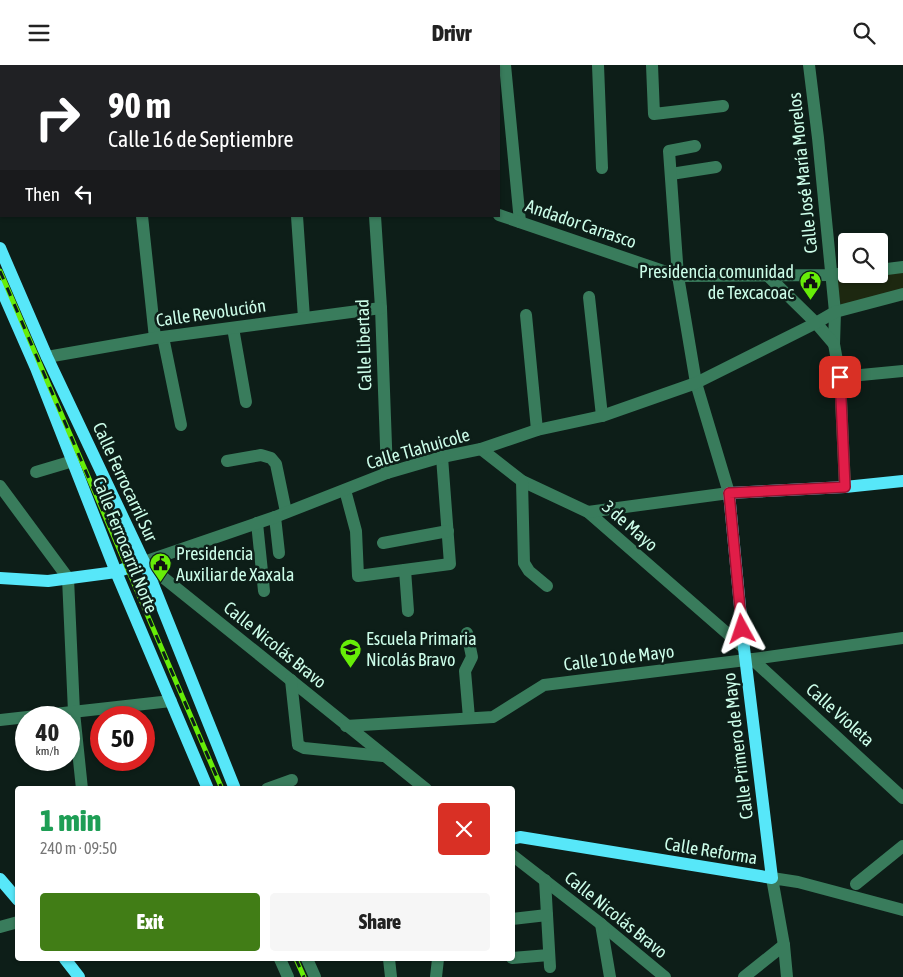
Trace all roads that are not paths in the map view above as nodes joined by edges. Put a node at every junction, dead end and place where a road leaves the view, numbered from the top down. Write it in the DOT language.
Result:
graph roads {
  1 [pos="505,65"];
  2 [pos="598,65"];
  3 [pos="652,65"];
  4 [pos="809,65"];
  5 [pos="723,106"];
  6 [pos="695,146"];
  7 [pos="716,167"];
  8 [pos="602,168"];
  9 [pos="671,174"];
  10 [pos="500,215"];
  11 [pos="142,217"];
  12 [pos="297,217"];
  13 [pos="375,217"];
  14 [pos="520,222"];
  15 [pos="0,248"];
  16 [pos="903,267"];
  17 [pos="888,269"];
  18 [pos="838,274"];
  19 [pos="831,275"];
  20 [pos="678,276"];
  21 [pos="768,276"];
  22 [pos="0,286"];
  23 [pos="903,294"];
  24 [pos="589,297"];
  25 [pos="381,308"];
  26 [pos="835,311"];
  27 [pos="526,315"];
  28 [pos="304,318"];
  29 [pos="816,323"];
  30 [pos="233,328"];
  31 [pos="159,338"];
  32 [pos="834,344"];
  33 [pos="47,357"];
  34 [pos="903,371"];
  35 [pos="840,377"];
  36 [pos="696,383"];
  37 [pos="246,402"];
  38 [pos="602,416"];
  39 [pos="181,425"];
  40 [pos="537,430"];
  41 [pos="480,449"];
  42 [pos="442,457"];
  43 [pos="73,461"];
  44 [pos="228,461"];
  45 [pos="36,472"];
  46 [pos="387,473"];
  47 [pos="522,481"];
  48 [pos="903,481"];
  49 [pos="0,486"];
  50 [pos="845,487"];
  51 [pos="345,490"];
  52 [pos="729,493"];
  53 [pos="588,512"];
  54 [pos="281,514"];
  55 [pos="256,523"];
  56 [pos="448,531"];
  57 [pos="383,543"];
  58 [pos="279,553"];
  59 [pos="144,562"];
  60 [pos="406,570"];
  61 [pos="116,572"];
  62 [pos="0,578"];
  63 [pos="68,579"];
  64 [pos="547,586"];
  65 [pos="264,591"];
  66 [pos="408,611"];
  67 [pos="467,633"];
  68 [pos="903,638"];
  69 [pos="747,656"];
  70 [pos="291,680"];
  71 [pos="171,701"];
  72 [pos="74,706"];
  73 [pos="80,711"];
  74 [pos="15,718"];
  75 [pos="469,718"];
  76 [pos="0,720"];
  77 [pos="346,726"];
  78 [pos="383,756"];
  79 [pos="80,770"];
  80 [pos="292,780"];
  81 [pos="82,786"];
  82 [pos="207,786"];
  83 [pos="234,786"];
  84 [pos="275,786"];
  85 [pos="422,786"];
  86 [pos="903,798"];
  87 [pos="515,838"];
  88 [pos="903,846"];
  89 [pos="515,857"];
  90 [pos="772,878"];
  91 [pos="0,879"];
  92 [pos="545,880"];
  93 [pos="856,884"];
  94 [pos="15,896"];
  95 [pos="903,909"];
  96 [pos="547,915"];
  97 [pos="515,919"];
  98 [pos="15,923"];
  99 [pos="601,924"];
  100 [pos="0,927"];
  101 [pos="784,945"];
  102 [pos="515,958"];
  103 [pos="67,961"];
  104 [pos="281,961"];
  105 [pos="308,961"];
  106 [pos="389,961"];
  107 [pos="438,961"];
  108 [pos="79,977"];
  109 [pos="288,977"];
  110 [pos="314,977"];
  111 [pos="391,977"];
  112 [pos="436,977"];
  113 [pos="610,977"];
  114 [pos="665,977"];
  115 [pos="744,977"];
  116 [pos="787,977"];
  1 -- 14 [label="street"];
  2 -- 8 [label="street"];
  3 -- 5 [label="street"];
  4 -- 19 [label="street, Calle José María Morelos"];
  6 -- 9 [label="street, Calle Primero de Mayo"];
  7 -- 9 [label="street"];
  9 -- 20 [label="street, Calle Primero de Mayo"];
  10 -- 14 [label="street, Andador Carrasco"];
  11 -- 31 [label="street"];
  12 -- 28 [label="street"];
  13 -- 25 [label="street, Calle Libertad"];
  14 -- 20 [label="street, Andador Carrasco"];
  15 -- 33 [label="main road, Calle Ferrocarril Sur"];
  16 -- 17 [label="street"];
  18 -- 19 [label="street, Andador Carrasco"];
  19 -- 21 [label="street, Andador Carrasco"];
  19 -- 26 [label="street, Calle José María Morelos"];
  20 -- 21 [label="street, Andador Carrasco"];
  20 -- 36 [label="street, Calle Primero de Mayo"];
  21 -- 29 [label="street"];
  22 -- 43 [label="main road, Calle Ferrocarril Norte"];
  23 -- 26 [label="street, Calle Tlahuicole"];
  24 -- 38 [label="street"];
  25 -- 28 [label="street, Calle Revolución"];
  25 -- 46 [label="street, Calle Libertad"];
  26 -- 29 [label="street, Calle Tlahuicole"];
  26 -- 32 [label="street, Calle José María Morelos"];
  27 -- 40 [label="street"];
  28 -- 30 [label="street, Calle Revolución"];
  29 -- 32 [label="street"];
  29 -- 36 [label="street, Calle Tlahuicole"];
  30 -- 31 [label="street, Calle Revolución"];
  30 -- 37 [label="street"];
  31 -- 33 [label="street, Calle Revolución"];
  31 -- 39 [label="street"];
  32 -- 35 [label="street, Calle José María Morelos"];
  33 -- 59 [label="main road, Calle Ferrocarril Sur"];
  34 -- 35 [label="street"];
  35 -- 50 [label="street, Calle José María Morelos"];
  36 -- 38 [label="street, Calle Tlahuicole"];
  36 -- 52 [label="street, Calle Primero de Mayo"];
  38 -- 40 [label="street, Calle Tlahuicole"];
  40 -- 41 [label="street, Calle Tlahuicole"];
  41 -- 42 [label="street, Calle Tlahuicole"];
  41 -- 47 [label="street, 3 de Mayo"];
  42 -- 46 [label="street, Calle Tlahuicole"];
  42 -- 56 [label="street"];
  43 -- 45 [label="street"];
  43 -- 61 [label="main road, Calle Ferrocarril Norte"];
  44 -- 54 [label="street"];
  46 -- 51 [label="street, Calle Tlahuicole"];
  47 -- 53 [label="street, 3 de Mayo"];
  47 -- 64 [label="street"];
  48 -- 50 [label="main road"];
  49 -- 63 [label="street"];
  50 -- 52 [label="main road"];
  51 -- 54 [label="street, Calle Tlahuicole"];
  51 -- 60 [label="street"];
  52 -- 53 [label="street"];
  52 -- 69 [label="main road, Calle Primero de Mayo"];
  53 -- 69 [label="street, 3 de Mayo"];
  54 -- 55 [label="street, Calle Tlahuicole"];
  54 -- 58 [label="street"];
  55 -- 59 [label="street, Calle Tlahuicole"];
  55 -- 65 [label="street"];
  56 -- 57 [label="street"];
  56 -- 60 [label="street"];
  59 -- 61 [label="main road, Calle Tlahuicole"];
  59 -- 70 [label="street, Calle Nicolás Bravo"];
  59 -- 83 [label="main road, Calle Ferrocarril Sur"];
  60 -- 66 [label="street"];
  61 -- 63 [label="main road, Calle Tlahuicole"];
  61 -- 71 [label="main road, Calle Ferrocarril Norte"];
  62 -- 63 [label="main road, Calle Tlahuicole"];
  63 -- 72 [label="street"];
  67 -- 75 [label="street"];
  68 -- 69 [label="street, Calle 10 de Mayo"];
  69 -- 75 [label="street, Calle 10 de Mayo"];
  69 -- 86 [label="street, Calle Violeta"];
  69 -- 90 [label="main road, Calle Primero de Mayo"];
  70 -- 77 [label="street, Calle Nicolás Bravo"];
  70 -- 78 [label="street"];
  71 -- 73 [label="street"];
  71 -- 82 [label="main road, Calle Ferrocarril Norte"];
  74 -- 76 [label="street"];
  75 -- 77 [label="street, Calle 10 de Mayo"];
  77 -- 78 [label="street, Calle Nicolás Bravo"];
  78 -- 85 [label="street, Calle Nicolás Bravo"];
  79 -- 81 [label="street"];
  80 -- 84 [label="street"];
  87 -- 90 [label="main road, Calle Reforma"];
  88 -- 93 [label="street"];
  89 -- 92 [label="street, Calle Nicolás Bravo"];
  90 -- 95 [label="street, Calle Reforma"];
  90 -- 101 [label="street, Calle Primero de Mayo"];
  91 -- 94 [label="main road"];
  92 -- 96 [label="street, Calle Nicolás Bravo"];
  92 -- 99 [label="street, Calle Nicolás Bravo"];
  96 -- 97 [label="street"];
  96 -- 102 [label="street, Calle Nicolás Bravo"];
  98 -- 100 [label="street"];
  99 -- 113 [label="street"];
  99 -- 114 [label="street, Calle Nicolás Bravo"];
  101 -- 115 [label="street"];
  101 -- 116 [label="street, Calle Primero de Mayo"];
  103 -- 108 [label="main road"];
  104 -- 109 [label="street"];
  105 -- 110 [label="street"];
  106 -- 111 [label="street"];
  107 -- 112 [label="street"];
}
